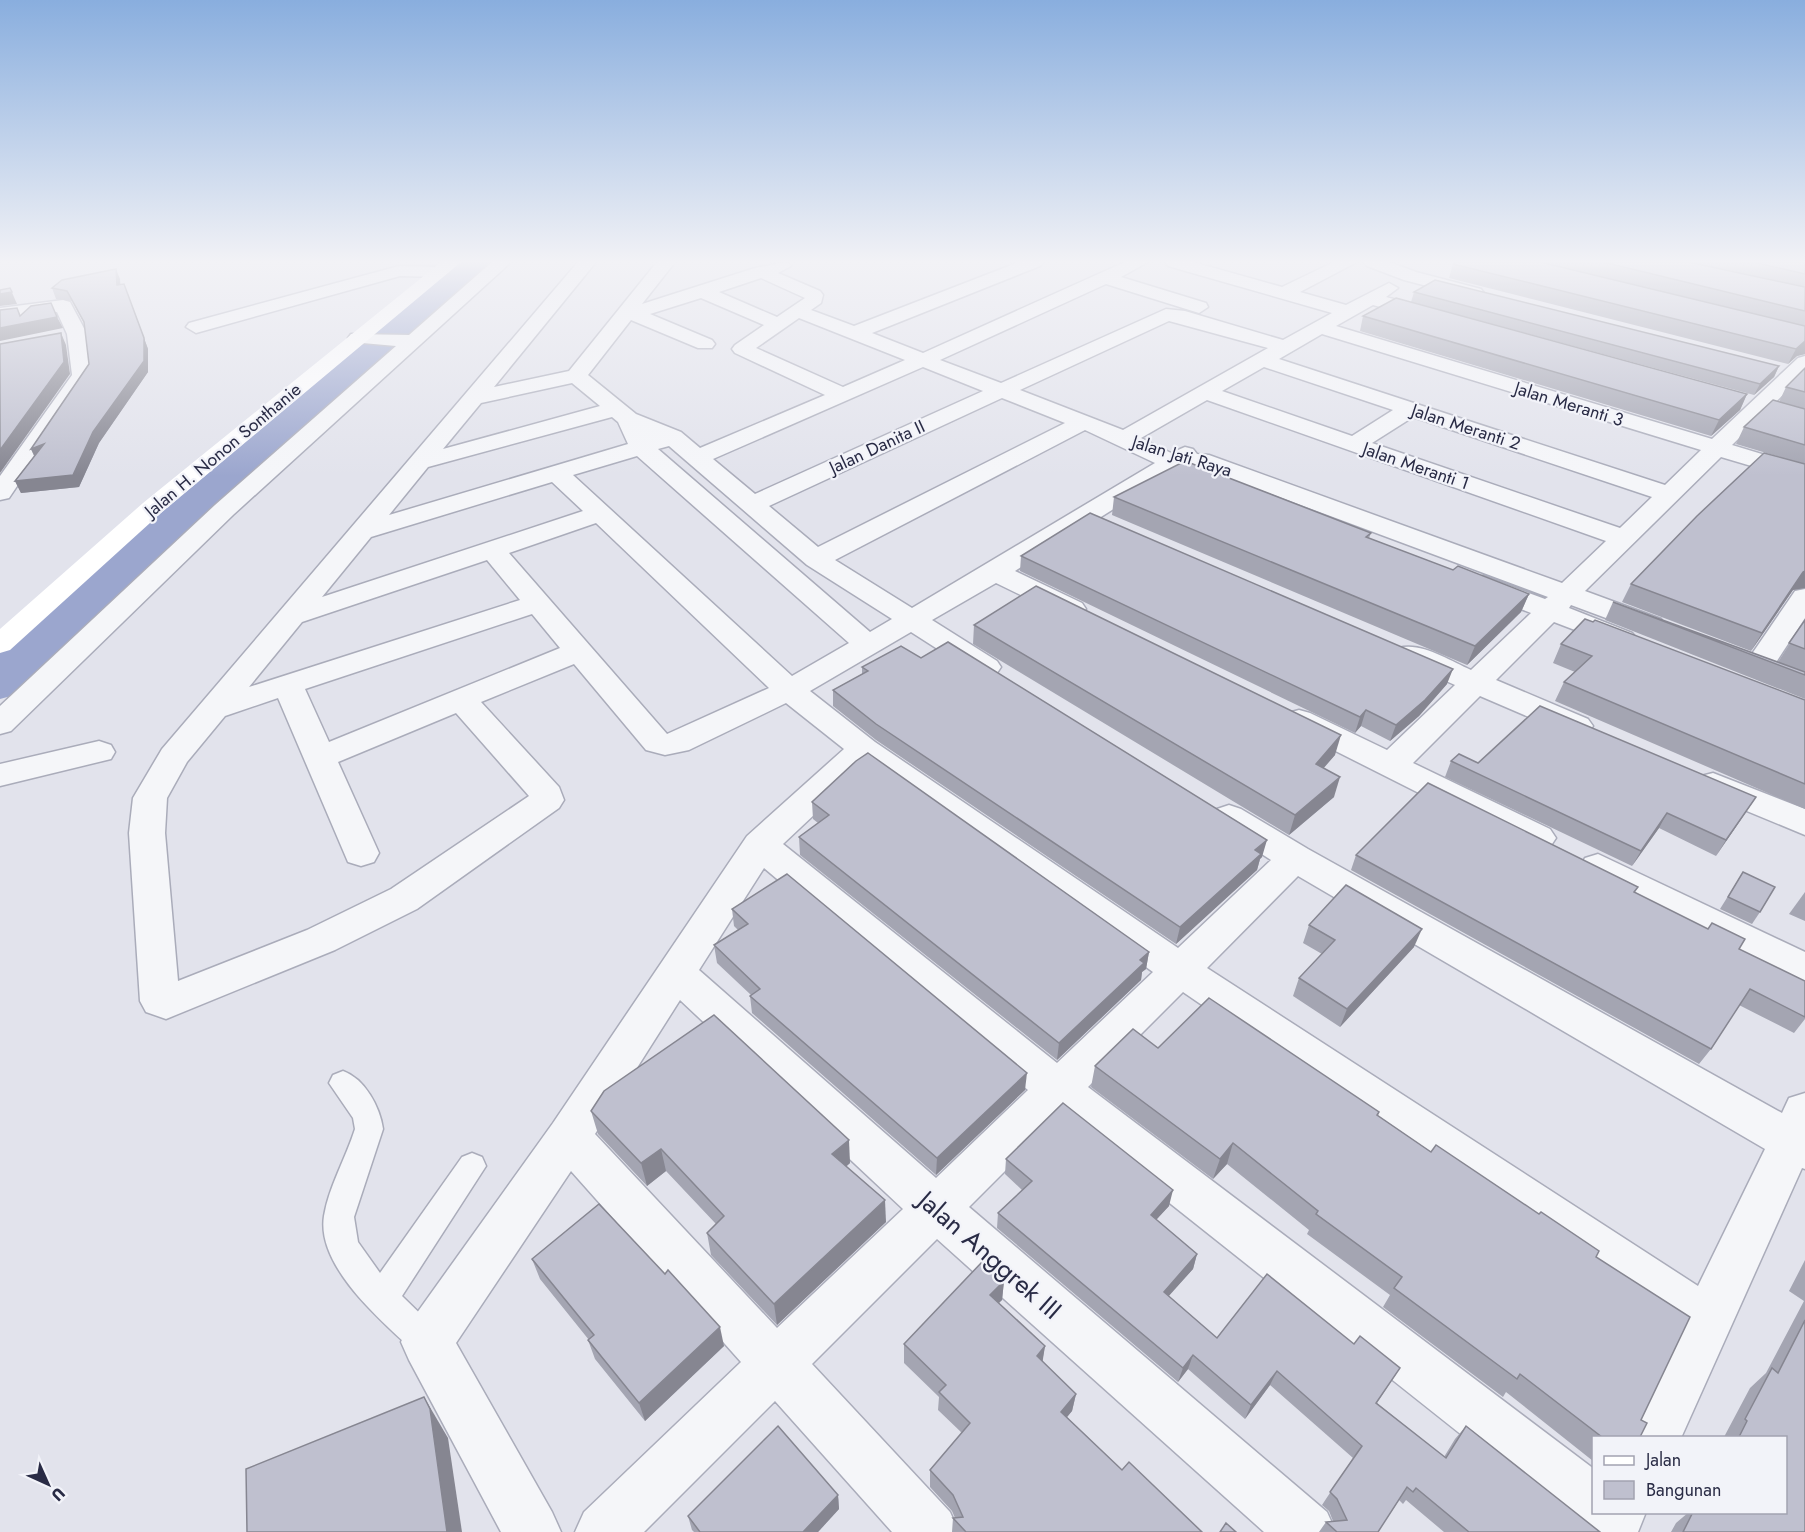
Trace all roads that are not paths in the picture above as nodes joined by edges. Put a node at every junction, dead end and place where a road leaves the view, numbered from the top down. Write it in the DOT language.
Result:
graph roads {
  1 [pos="370,333"];
  2 [pos="417,333"];
  3 [pos="527,333"];
  4 [pos="612,333"];
  5 [pos="678,333"];
  6 [pos="764,333"];
  7 [pos="856,333"];
  8 [pos="982,333"];
  9 [pos="1129,333"];
  10 [pos="1254,333"];
  11 [pos="1266,333"];
  12 [pos="1309,333"];
  13 [pos="1341,333"];
  14 [pos="77,334"];
  15 [pos="364,338"];
  16 [pos="55,339"];
  17 [pos="408,341"];
  18 [pos="1293,343"];
  19 [pos="705,344"];
  20 [pos="923,360"];
  21 [pos="1263,360"];
  22 [pos="1793,370"];
  23 [pos="576,376"];
  24 [pos="1002,390"];
  25 [pos="1207,393"];
  26 [pos="841,394"];
  27 [pos="472,398"];
  28 [pos="1410,409"];
  29 [pos="621,414"];
  30 [pos="1084,422"];
  31 [pos="673,437"];
  32 [pos="1124,438"];
  33 [pos="1354,444"];
  34 [pos="641,447"];
  35 [pos="1715,450"];
  36 [pos="699,457"];
  37 [pos="1178,458"];
  38 [pos="418,463"];
  39 [pos="556,473"];
  40 [pos="1805,476"];
  41 [pos="0,493"];
  42 [pos="1669,494"];
  43 [pos="752,505"];
  44 [pos="602,513"];
  45 [pos="1086,515"];
  46 [pos="1119,529"];
  47 [pos="361,532"];
  48 [pos="1624,538"];
  49 [pos="492,550"];
  50 [pos="816,559"];
  51 [pos="995,572"];
  52 [pos="1805,597"];
  53 [pos="1559,601"];
  54 [pos="537,603"];
  55 [pos="290,618"];
  56 [pos="1092,619"];
  57 [pos="910,620"];
  58 [pos="1674,634"];
  59 [pos="0,644"];
  60 [pos="868,645"];
  61 [pos="1389,646"];
  62 [pos="1650,650"];
  63 [pos="580,651"];
  64 [pos="1786,677"];
  65 [pos="1012,682"];
  66 [pos="1475,683"];
  67 [pos="288,685"];
  68 [pos="789,690"];
  69 [pos="462,700"];
  70 [pos="1274,707"];
  71 [pos="214,709"];
  72 [pos="0,724"];
  73 [pos="1607,739"];
  74 [pos="864,749"];
  75 [pos="99,752"];
  76 [pos="318,758"];
  77 [pos="1391,765"];
  78 [pos="1684,772"];
  79 [pos="0,775"];
  80 [pos="1204,801"];
  81 [pos="1805,823"];
  82 [pos="760,845"];
  83 [pos="361,853"];
  84 [pos="1295,858"];
  85 [pos="1179,970"];
  86 [pos="1805,970"];
  87 [pos="677,973"];
  88 [pos="343,1083"];
  89 [pos="1058,1089"];
  90 [pos="1800,1134"];
  91 [pos="569,1137"];
  92 [pos="472,1166"];
  93 [pos="936,1208"];
  94 [pos="382,1297"];
  95 [pos="1707,1321"];
  96 [pos="427,1342"];
  97 [pos="777,1363"];
  98 [pos="1653,1436"];
  99 [pos="1592,1504"];
  100 [pos="532,1532"];
  101 [pos="604,1532"];
  102 [pos="930,1532"];
  103 [pos="1307,1532"];
  1 -- 15 [label="street, Jalan H. Nonon Sonthanie"];
  2 -- 17 [label="street"];
  3 -- 27 [label="street"];
  4 -- 23 [label="street"];
  5 -- 19 [label="street"];
  6 -- 26 [label="street"];
  7 -- 20 [label="street, Jalan Jati Raya"];
  8 -- 20 [label="street"];
  9 -- 24 [label="street, Jalan Danita II"];
  10 -- 18 [label="street, Jalan Danita II"];
  11 -- 18 [label="street"];
  12 -- 18 [label="street"];
  13 -- 35 [label="street, Jalan Meranti 3"];
  14 -- 16 [label="street"];
  14 -- 41 [label="street"];
  15 -- 17 [label="street"];
  15 -- 59 [label="street, Jalan H. Nonon Sonthanie"];
  17 -- 72 [label="street"];
  18 -- 21 [label="street"];
  20 -- 24 [label="street, Jalan Jati Raya"];
  20 -- 26 [label="street"];
  21 -- 25 [label="street"];
  21 -- 28 [label="street, Jalan Meranti 2"];
  22 -- 35 [label="street"];
  23 -- 27 [label="street"];
  23 -- 29 [label="street"];
  24 -- 30 [label="street, Jalan Jati Raya"];
  24 -- 43 [label="street, Jalan Danita II"];
  25 -- 32 [label="street"];
  25 -- 33 [label="street, Jalan Meranti 1"];
  26 -- 36 [label="street"];
  27 -- 38 [label="street"];
  28 -- 33 [label="street"];
  28 -- 42 [label="street, Jalan Meranti 2"];
  29 -- 31 [label="street"];
  29 -- 34 [label="street"];
  29 -- 38 [label="street"];
  30 -- 32 [label="street, Jalan Jati Raya"];
  30 -- 50 [label="street"];
  31 -- 34 [label="street"];
  31 -- 36 [label="street"];
  32 -- 37 [label="street, Jalan Jati Raya"];
  33 -- 48 [label="street, Jalan Meranti 1"];
  34 -- 39 [label="street"];
  34 -- 60 [label="street"];
  35 -- 40 [label="street, Jalan Meranti 3"];
  35 -- 42 [label="street"];
  36 -- 43 [label="street"];
  37 -- 45 [label="street"];
  37 -- 53 [label="street, Jalan Jati Raya"];
  38 -- 47 [label="street"];
  39 -- 44 [label="street"];
  39 -- 47 [label="street"];
  42 -- 48 [label="street"];
  43 -- 50 [label="street"];
  44 -- 49 [label="street"];
  44 -- 68 [label="street"];
  45 -- 46 [label="street"];
  45 -- 51 [label="street"];
  47 -- 55 [label="street"];
  48 -- 53 [label="street"];
  49 -- 54 [label="street"];
  49 -- 55 [label="street"];
  50 -- 57 [label="street"];
  51 -- 56 [label="street"];
  51 -- 57 [label="street"];
  52 -- 64 [label="street"];
  53 -- 58 [label="street"];
  53 -- 62 [label="street"];
  53 -- 66 [label="street"];
  54 -- 63 [label="street"];
  54 -- 67 [label="street"];
  55 -- 71 [label="street"];
  57 -- 60 [label="street"];
  57 -- 65 [label="street"];
  60 -- 68 [label="street"];
  61 -- 66 [label="street"];
  63 -- 68 [label="street"];
  63 -- 69 [label="street"];
  66 -- 73 [label="street"];
  66 -- 77 [label="street"];
  67 -- 71 [label="street"];
  67 -- 76 [label="street"];
  68 -- 74 [label="street"];
  69 -- 71 [label="street"];
  69 -- 76 [label="street"];
  70 -- 77 [label="street"];
  74 -- 82 [label="street"];
  74 -- 85 [label="street"];
  75 -- 79 [label="street"];
  76 -- 83 [label="street"];
  77 -- 86 [label="street"];
  78 -- 81 [label="street"];
  80 -- 84 [label="street"];
  82 -- 87 [label="street"];
  82 -- 89 [label="street"];
  84 -- 85 [label="street"];
  84 -- 90 [label="street"];
  85 -- 89 [label="street"];
  85 -- 95 [label="street"];
  87 -- 91 [label="street"];
  87 -- 93 [label="street, Jalan Anggrek III"];
  88 -- 94 [label="lane"];
  89 -- 93 [label="street"];
  89 -- 99 [label="street"];
  90 -- 95 [label="street"];
  91 -- 96 [label="street"];
  91 -- 97 [label="street"];
  92 -- 94 [label="lane"];
  93 -- 97 [label="street"];
  93 -- 103 [label="street, Jalan Anggrek III"];
  94 -- 96 [label="lane"];
  95 -- 98 [label="street"];
  96 -- 100 [label="street"];
  97 -- 101 [label="street"];
  97 -- 102 [label="street"];
}
